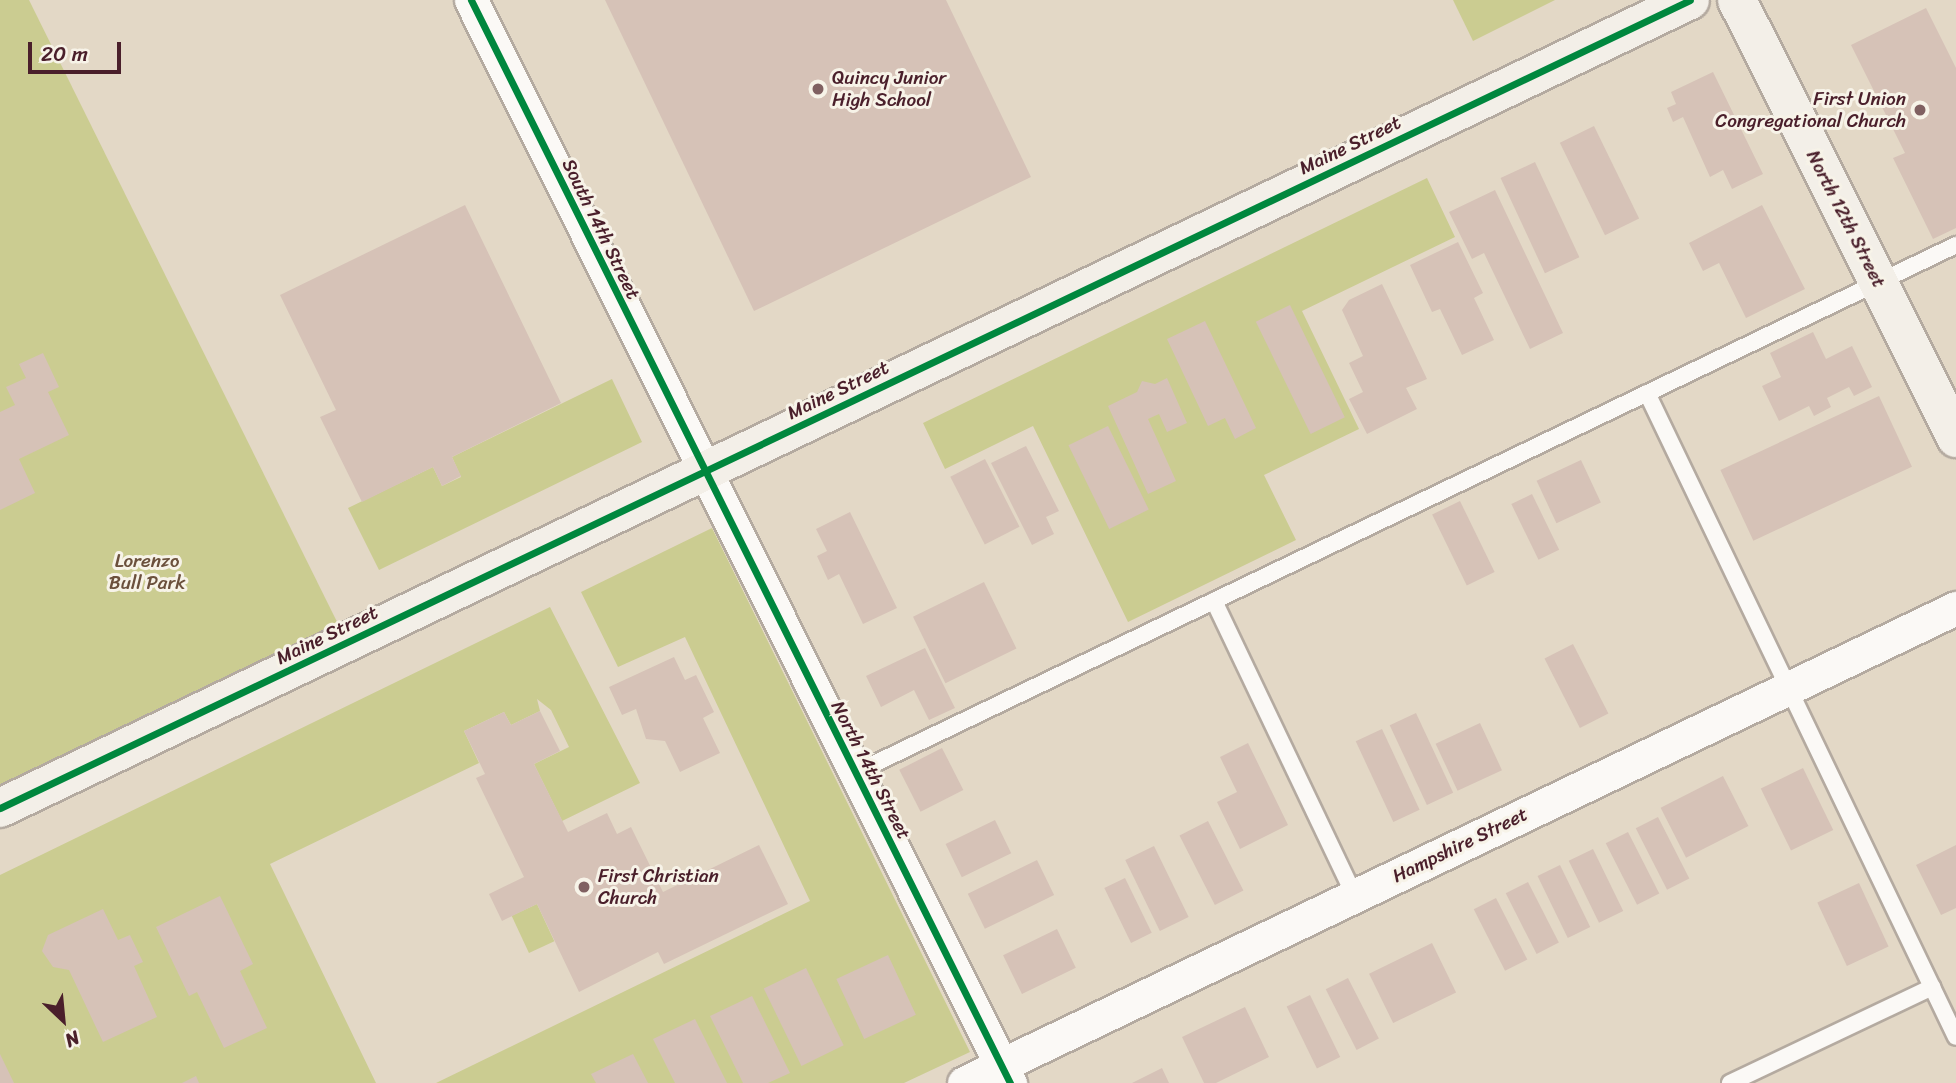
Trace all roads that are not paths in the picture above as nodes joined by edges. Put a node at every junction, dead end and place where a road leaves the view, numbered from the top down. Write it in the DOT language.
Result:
graph roads {
  1 [pos="471,0"];
  2 [pos="1690,0"];
  3 [pos="1737,0"];
  4 [pos="1956,245"];
  5 [pos="1878,283"];
  6 [pos="1647,393"];
  7 [pos="1956,438"];
  8 [pos="704,472"];
  9 [pos="1214,601"];
  10 [pos="1956,608"];
  11 [pos="1786,689"];
  12 [pos="855,773"];
  13 [pos="0,808"];
  14 [pos="1355,895"];
  15 [pos="1932,987"];
  16 [pos="1956,1037"];
  17 [pos="1006,1074"];
  18 [pos="964,1083"];
  19 [pos="1730,1083"];
  1 -- 8 [label="street, South 14th Street"];
  2 -- 8 [label="street, Maine Street"];
  3 -- 5 [label="street, North 12th Street"];
  4 -- 5 [label="lane"];
  5 -- 6 [label="lane"];
  5 -- 7 [label="street, North 12th Street"];
  6 -- 9 [label="lane"];
  6 -- 11 [label="lane"];
  8 -- 12 [label="street, North 14th Street"];
  8 -- 13 [label="street, Maine Street"];
  9 -- 12 [label="lane"];
  9 -- 14 [label="lane"];
  10 -- 11 [label="street, Hampshire Street"];
  11 -- 14 [label="street, Hampshire Street"];
  11 -- 15 [label="lane"];
  12 -- 17 [label="street, North 14th Street"];
  14 -- 17 [label="street, Hampshire Street"];
  15 -- 16 [label="lane"];
  15 -- 19 [label="lane"];
  17 -- 18 [label="street, Hampshire Street"];
}
